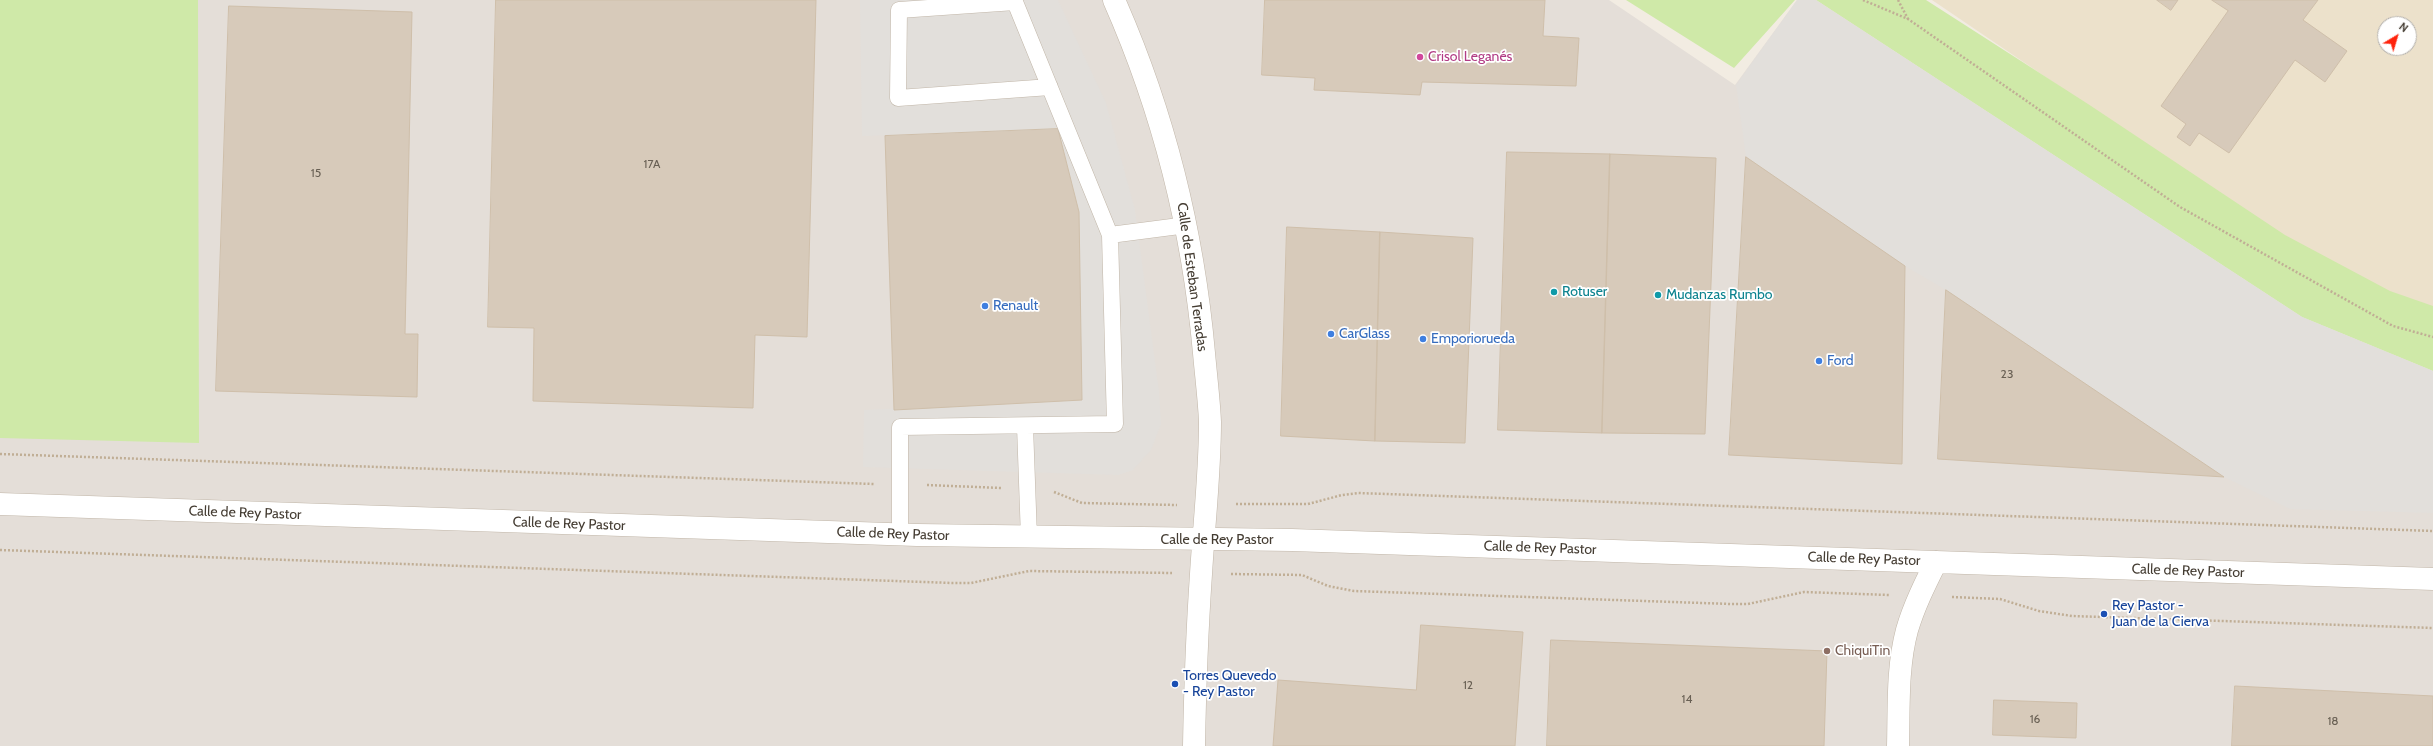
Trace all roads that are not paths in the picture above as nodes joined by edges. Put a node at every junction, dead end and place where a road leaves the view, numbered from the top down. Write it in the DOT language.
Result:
graph roads {
  1 [pos="1114,0"];
  2 [pos="1050,87"];
  3 [pos="1187,225"];
  4 [pos="1110,235"];
  5 [pos="1025,426"];
  6 [pos="0,504"];
  7 [pos="900,535"];
  8 [pos="1029,538"];
  9 [pos="1203,540"];
  10 [pos="1936,562"];
  11 [pos="2433,579"];
  12 [pos="1194,746"];
  13 [pos="1898,746"];
  1 -- 3 [label="street, Calle de Esteban Terradas"];
  2 -- 2 [label="lane"];
  2 -- 4 [label="lane"];
  3 -- 4 [label="lane"];
  3 -- 9 [label="street, Calle de Esteban Terradas"];
  4 -- 5 [label="lane"];
  5 -- 7 [label="lane"];
  5 -- 8 [label="lane"];
  6 -- 7 [label="street, Calle de Rey Pastor"];
  7 -- 8 [label="street, Calle de Rey Pastor"];
  8 -- 9 [label="street, Calle de Rey Pastor"];
  9 -- 10 [label="street, Calle de Rey Pastor"];
  9 -- 12 [label="street, Calle de Esteban Terradas"];
  10 -- 11 [label="street, Calle de Rey Pastor"];
  10 -- 13 [label="street"];
}
